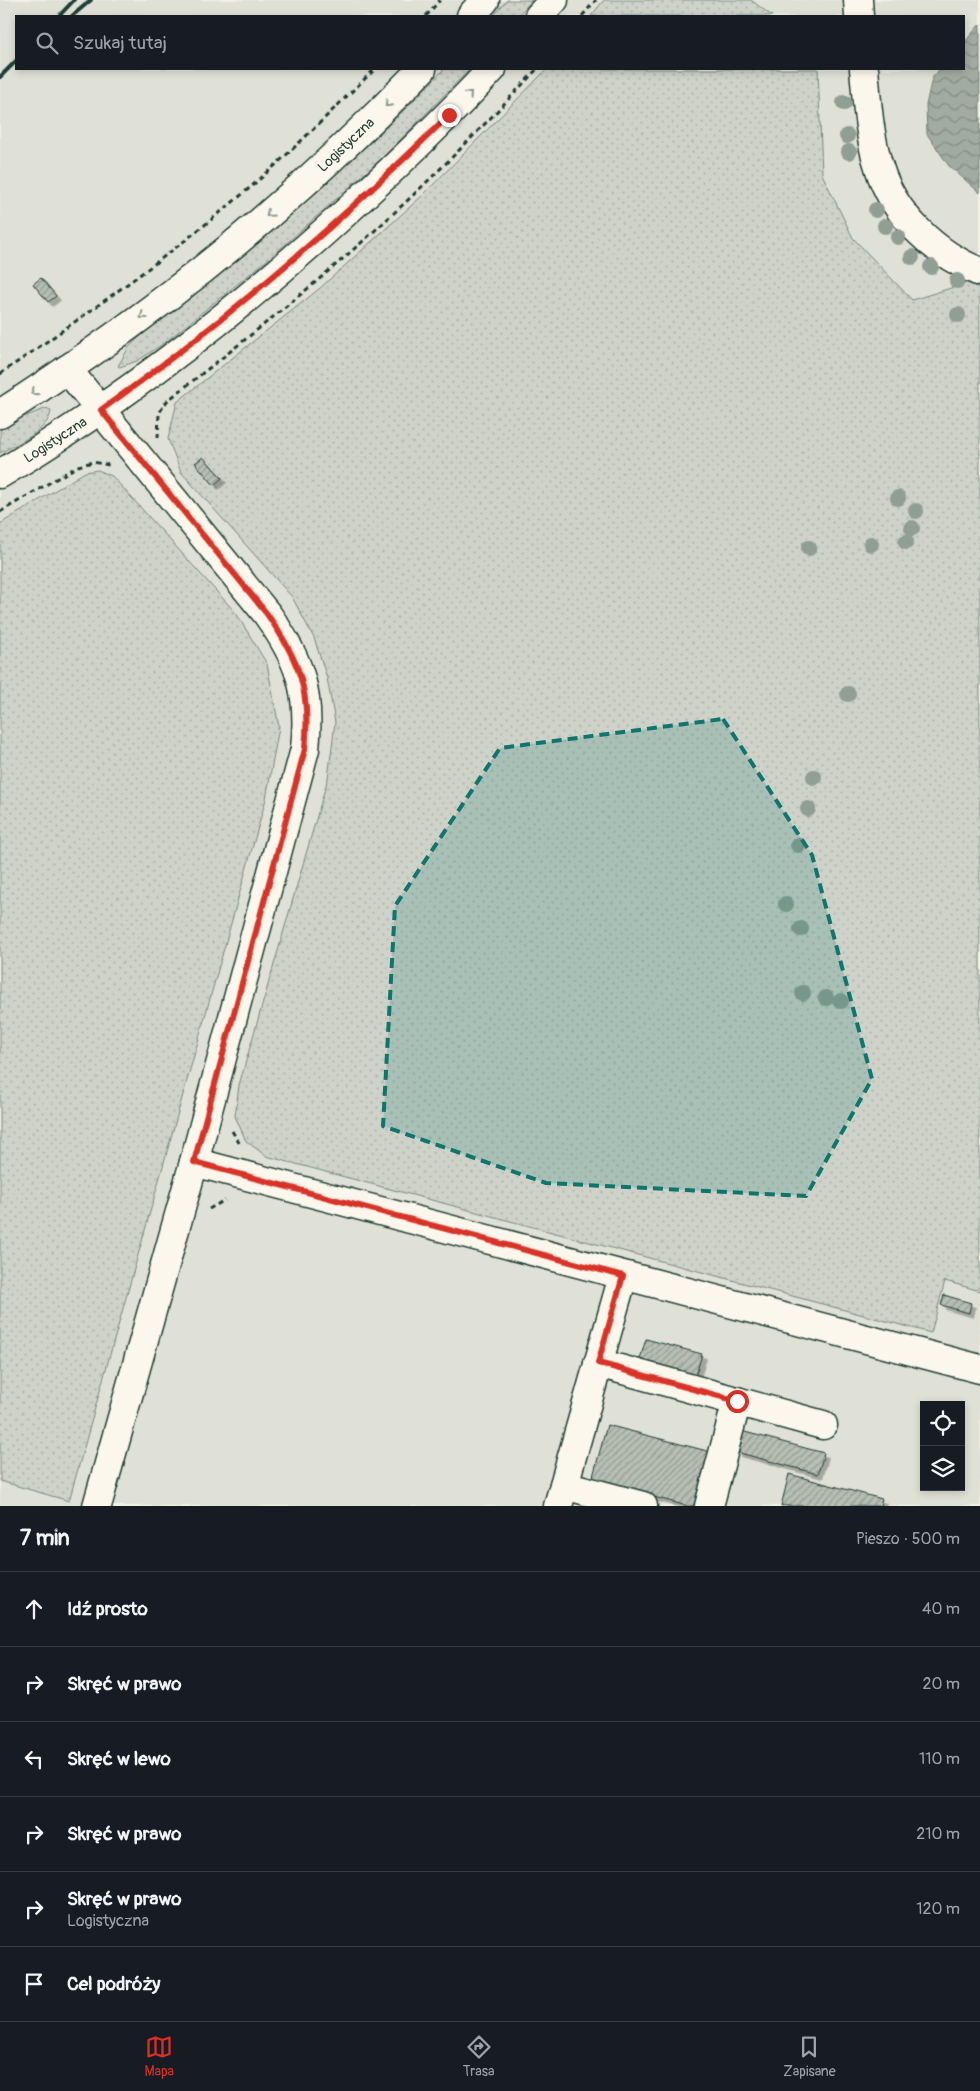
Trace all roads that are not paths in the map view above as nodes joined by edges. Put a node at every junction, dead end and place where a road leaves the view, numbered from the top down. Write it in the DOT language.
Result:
graph roads {
  1 [pos="486,0"];
  2 [pos="554,0"];
  3 [pos="858,0"];
  4 [pos="472,15"];
  5 [pos="540,15"];
  6 [pos="859,15"];
  7 [pos="421,70"];
  8 [pos="491,70"];
  9 [pos="864,70"];
  10 [pos="980,272"];
  11 [pos="67,369"];
  12 [pos="101,410"];
  13 [pos="0,414"];
  14 [pos="0,474"];
  15 [pos="194,1162"];
  16 [pos="623,1276"];
  17 [pos="598,1363"];
  18 [pos="980,1369"];
  19 [pos="737,1401"];
  20 [pos="823,1425"];
  21 [pos="561,1495"];
  22 [pos="97,1506"];
  23 [pos="643,1506"];
  24 [pos="710,1506"];
  1 -- 4 [label="street"];
  2 -- 5 [label="street"];
  3 -- 6 [label="street"];
  7 -- 11 [label="street, Logistyczna, one-way"];
  12 -- 8 [label="street, Logistyczna, one-way"];
  9 -- 10 [label="street"];
  11 -- 12 [label="street"];
  11 -- 13 [label="street, Logistyczna, one-way"];
  12 -- 14 [label="street, Logistyczna"];
  12 -- 15 [label="street"];
  15 -- 16 [label="street"];
  15 -- 22 [label="street"];
  16 -- 17 [label="street"];
  16 -- 18 [label="street"];
  17 -- 19 [label="street"];
  17 -- 21 [label="street"];
  19 -- 20 [label="street"];
  19 -- 24 [label="street"];
  21 -- 23 [label="street"];
}
